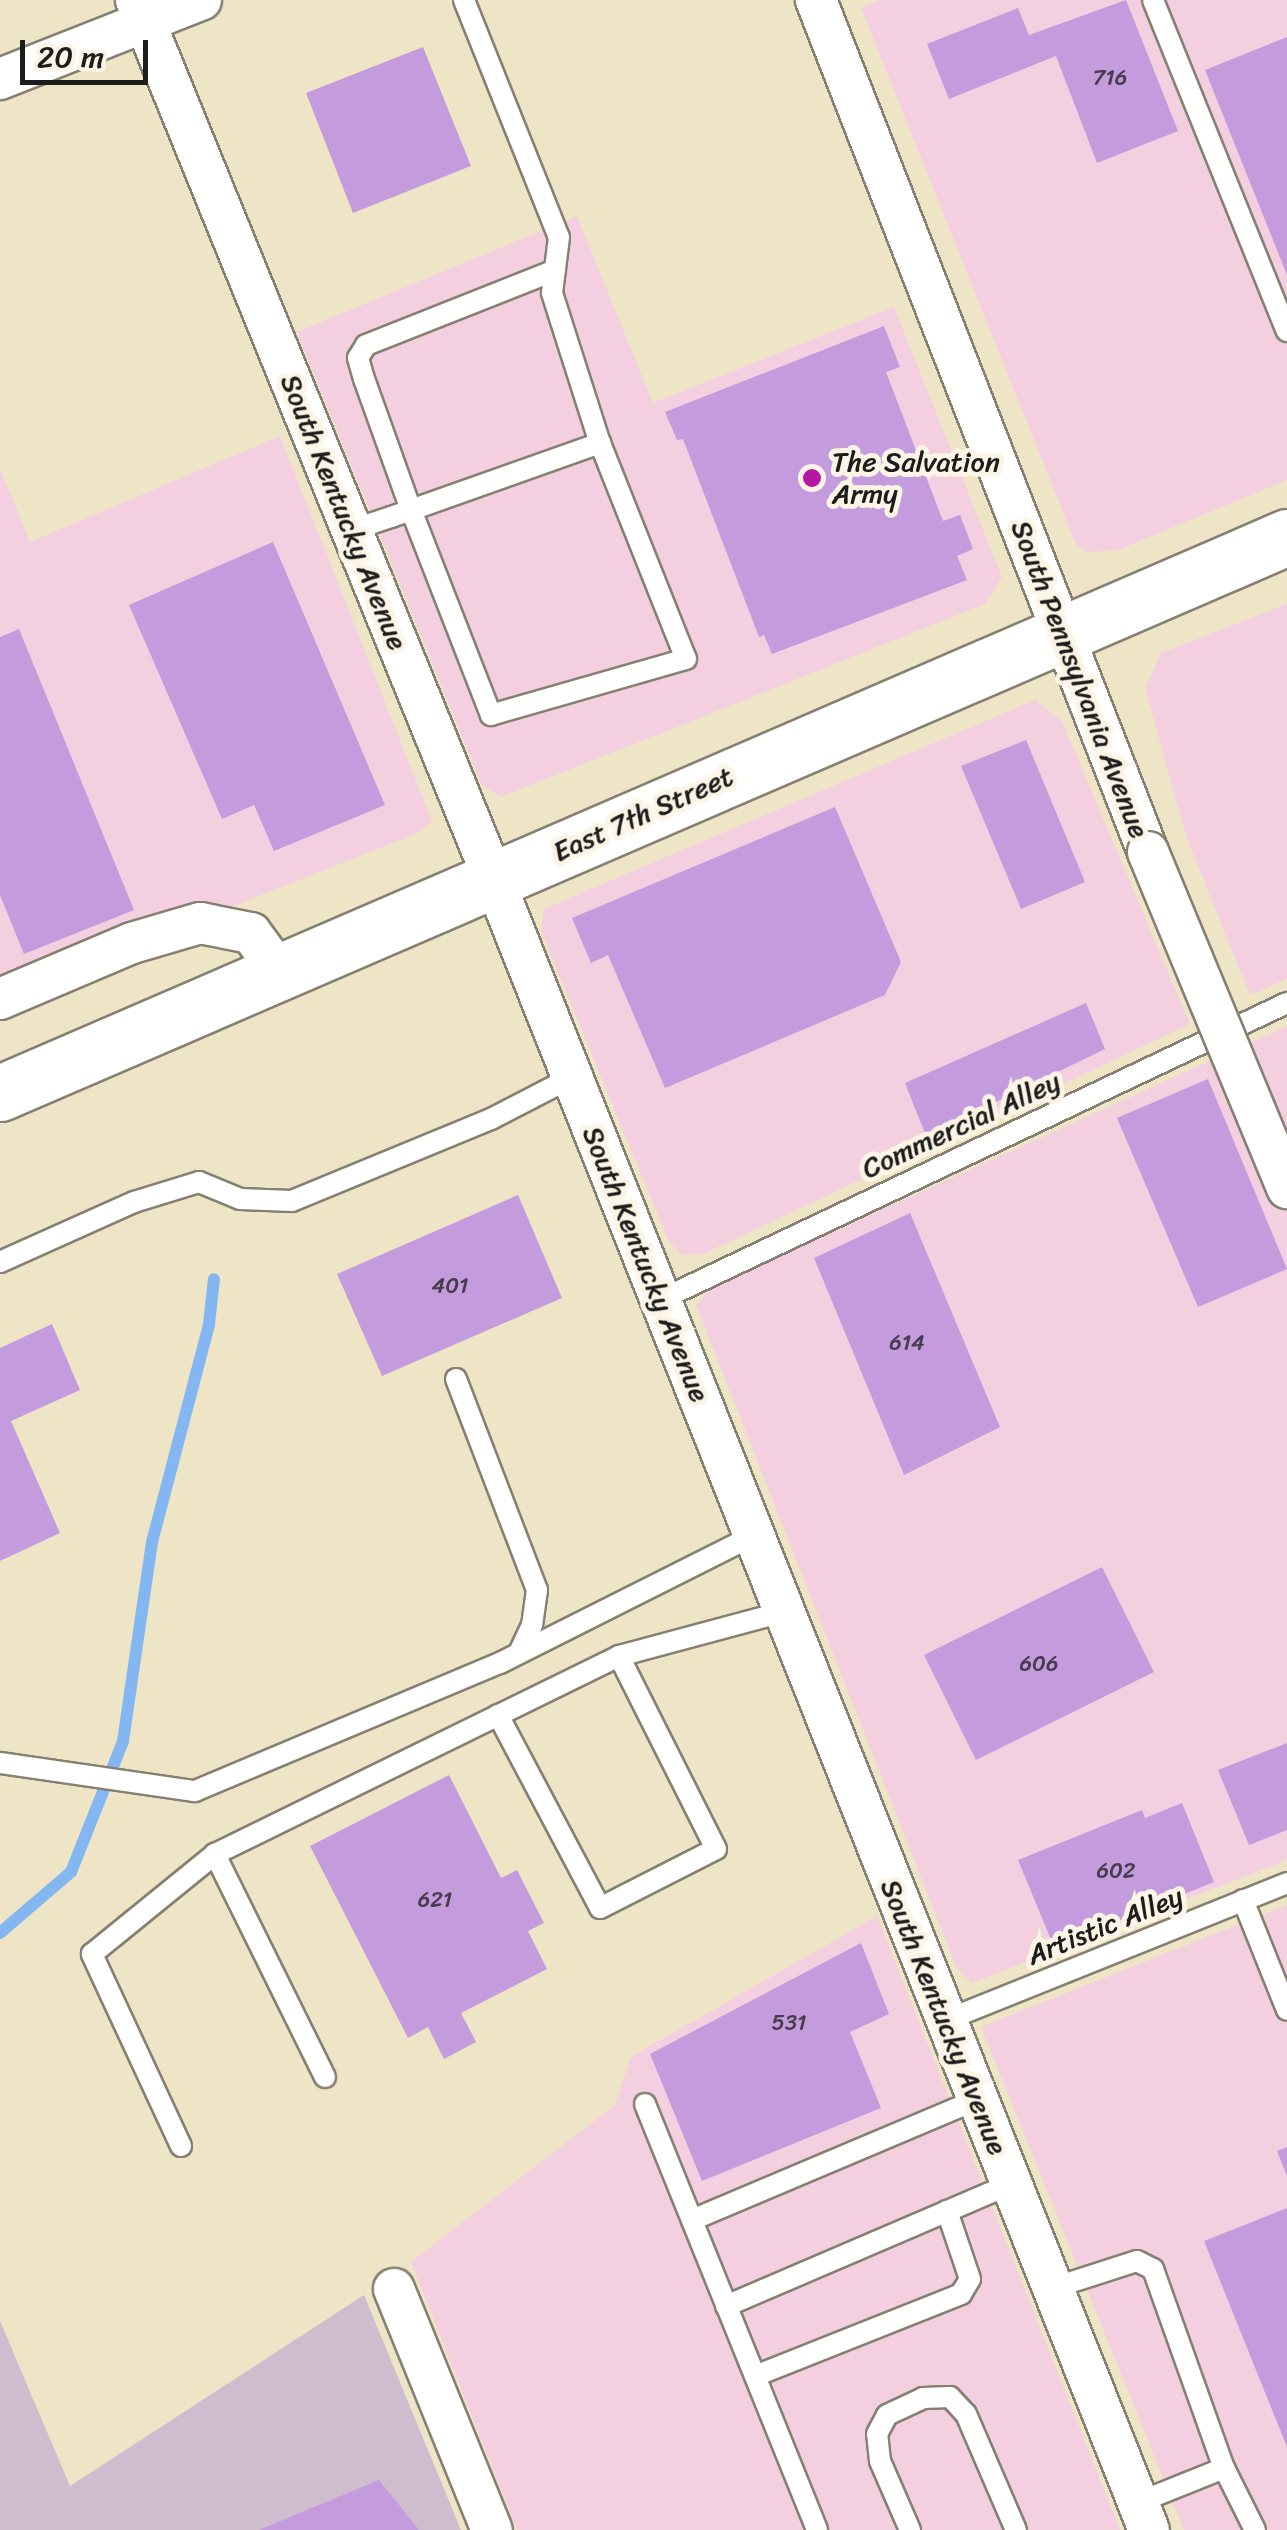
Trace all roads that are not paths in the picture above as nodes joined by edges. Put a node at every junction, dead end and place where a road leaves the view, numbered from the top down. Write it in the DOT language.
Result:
graph roads {
  1 [pos="201,0"];
  2 [pos="464,0"];
  3 [pos="816,0"];
  4 [pos="1152,0"];
  5 [pos="140,11"];
  6 [pos="0,79"];
  7 [pos="554,270"];
  8 [pos="1287,331"];
  9 [pos="600,444"];
  10 [pos="412,510"];
  11 [pos="352,530"];
  12 [pos="1287,538"];
  13 [pos="1060,631"];
  14 [pos="494,880"];
  15 [pos="282,974"];
  16 [pos="0,999"];
  17 [pos="1287,1003"];
  18 [pos="572,1077"];
  19 [pos="1,1093"];
  20 [pos="1287,1188"];
  21 [pos="0,1262"];
  22 [pos="660,1300"];
  23 [pos="456,1378"];
  24 [pos="753,1536"];
  25 [pos="783,1612"];
  26 [pos="519,1653"];
  27 [pos="619,1656"];
  28 [pos="498,1715"];
  29 [pos="0,1764"];
  30 [pos="215,1854"];
  31 [pos="1287,1883"];
  32 [pos="1244,1900"];
  33 [pos="1287,2010"];
  34 [pos="944,2021"];
  35 [pos="325,2078"];
  36 [pos="976,2100"];
  37 [pos="645,2104"];
  38 [pos="181,2146"];
  39 [pos="1010,2184"];
  40 [pos="947,2211"];
  41 [pos="692,2220"];
  42 [pos="1053,2288"];
  43 [pos="394,2290"];
  44 [pos="726,2306"];
  45 [pos="755,2376"];
  46 [pos="1224,2468"];
  47 [pos="1143,2516"];
  48 [pos="492,2530"];
  49 [pos="817,2530"];
  50 [pos="910,2530"];
  51 [pos="1016,2530"];
  52 [pos="1254,2530"];
  1 -- 5 [label="street"];
  2 -- 7 [label="lane"];
  3 -- 13 [label="street, South Pennsylvania Avenue"];
  4 -- 8 [label="lane"];
  5 -- 6 [label="street"];
  5 -- 11 [label="street, South Kentucky Avenue"];
  7 -- 9 [label="lane"];
  7 -- 10 [label="lane"];
  9 -- 10 [label="lane"];
  9 -- 10 [label="lane"];
  10 -- 11 [label="lane"];
  11 -- 14 [label="street, South Kentucky Avenue"];
  12 -- 13 [label="main road, East 7th Street"];
  13 -- 14 [label="main road, East 7th Street"];
  13 -- 20 [label="street, South Pennsylvania Avenue, bridge"];
  14 -- 15 [label="main road, East 7th Street"];
  14 -- 18 [label="street, South Kentucky Avenue"];
  15 -- 16 [label="street"];
  15 -- 19 [label="main road, East 7th Street"];
  17 -- 22 [label="lane, Commercial Alley"];
  18 -- 21 [label="lane"];
  18 -- 22 [label="street, South Kentucky Avenue"];
  22 -- 24 [label="street, South Kentucky Avenue"];
  23 -- 26 [label="lane"];
  24 -- 25 [label="street, South Kentucky Avenue"];
  24 -- 26 [label="lane"];
  25 -- 27 [label="lane"];
  25 -- 34 [label="street, South Kentucky Avenue"];
  26 -- 29 [label="lane"];
  27 -- 28 [label="lane"];
  27 -- 28 [label="lane"];
  28 -- 30 [label="lane"];
  30 -- 35 [label="lane"];
  30 -- 38 [label="lane"];
  31 -- 32 [label="lane, Artistic Alley"];
  32 -- 33 [label="lane"];
  32 -- 34 [label="lane, Artistic Alley"];
  34 -- 36 [label="street, South Kentucky Avenue"];
  36 -- 39 [label="street, South Kentucky Avenue"];
  36 -- 41 [label="lane"];
  37 -- 41 [label="lane"];
  39 -- 40 [label="lane"];
  39 -- 42 [label="street, South Kentucky Avenue"];
  40 -- 44 [label="lane"];
  40 -- 45 [label="lane"];
  41 -- 44 [label="lane"];
  42 -- 46 [label="lane"];
  42 -- 47 [label="street, South Kentucky Avenue"];
  43 -- 48 [label="street"];
  44 -- 45 [label="lane"];
  45 -- 49 [label="lane"];
  46 -- 47 [label="lane"];
  46 -- 52 [label="lane"];
  50 -- 51 [label="lane"];
}
